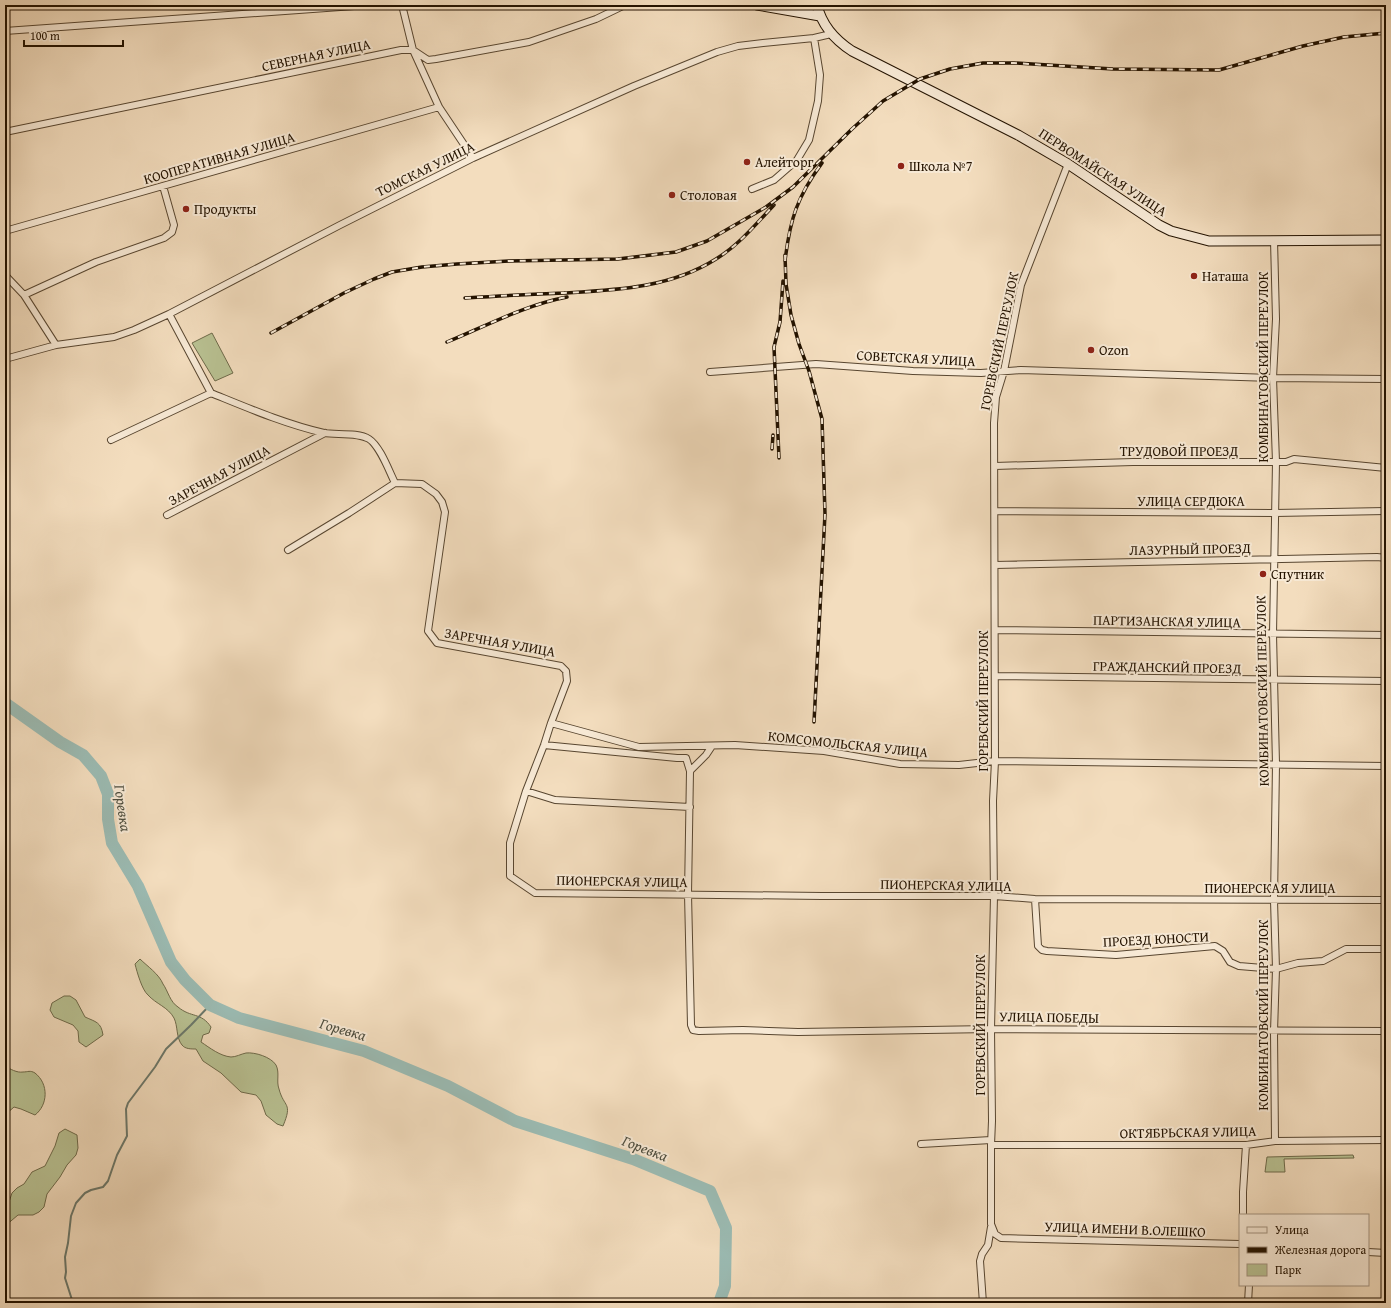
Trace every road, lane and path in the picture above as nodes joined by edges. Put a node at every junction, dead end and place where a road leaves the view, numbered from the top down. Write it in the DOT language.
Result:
graph roads {
  1 [pos="368,5"];
  2 [pos="402,5"];
  3 [pos="625,5"];
  4 [pos="757,5"];
  5 [pos="818,5"];
  6 [pos="820,16"];
  7 [pos="5,31"];
  8 [pos="831,34"];
  9 [pos="814,38"];
  10 [pos="413,50"];
  11 [pos="439,107"];
  12 [pos="5,132"];
  13 [pos="473,158"];
  14 [pos="1068,164"];
  15 [pos="163,186"];
  16 [pos="752,189"];
  17 [pos="5,231"];
  18 [pos="1274,240"];
  19 [pos="1386,240"];
  20 [pos="5,275"];
  21 [pos="24,295"];
  22 [pos="169,314"];
  23 [pos="56,345"];
  24 [pos="5,359"];
  25 [pos="1004,371"];
  26 [pos="710,372"];
  27 [pos="1273,378"];
  28 [pos="1386,379"];
  29 [pos="211,393"];
  30 [pos="325,433"];
  31 [pos="111,440"];
  32 [pos="1276,462"];
  33 [pos="995,466"];
  34 [pos="1386,468"];
  35 [pos="395,483"];
  36 [pos="995,511"];
  37 [pos="1386,511"];
  38 [pos="1275,513"];
  39 [pos="167,515"];
  40 [pos="288,550"];
  41 [pos="1386,558"];
  42 [pos="1274,560"];
  43 [pos="995,564"];
  44 [pos="995,630"];
  45 [pos="1273,634"];
  46 [pos="1386,635"];
  47 [pos="995,676"];
  48 [pos="1274,680"];
  49 [pos="1386,681"];
  50 [pos="551,723"];
  51 [pos="544,745"];
  52 [pos="712,746"];
  53 [pos="995,761"];
  54 [pos="1276,764"];
  55 [pos="1386,766"];
  56 [pos="690,771"];
  57 [pos="526,791"];
  58 [pos="690,807"];
  59 [pos="510,876"];
  60 [pos="688,894"];
  61 [pos="994,896"];
  62 [pos="1035,899"];
  63 [pos="1274,900"];
  64 [pos="1386,900"];
  65 [pos="1386,949"];
  66 [pos="1276,969"];
  67 [pos="991,1029"];
  68 [pos="1274,1032"];
  69 [pos="1386,1032"];
  70 [pos="1386,1140"];
  71 [pos="1275,1141"];
  72 [pos="991,1143"];
  73 [pos="921,1144"];
  74 [pos="1246,1145"];
  75 [pos="1243,1214"];
  76 [pos="991,1224"];
  77 [pos="1239,1244"];
  78 [pos="1369,1252"];
  79 [pos="1386,1253"];
  80 [pos="1249,1286"];
  81 [pos="983,1303"];
  82 [pos="1248,1303"];
  1 -- 7 [label="street"];
  2 -- 10 [label="street"];
  3 -- 10 [label="street"];
  4 -- 6 [label="main road"];
  5 -- 6 [label="main road"];
  6 -- 8 [label="main road, ПЕРВОМАЙСКАЯ УЛИЦА"];
  8 -- 9 [label="street"];
  8 -- 14 [label="main road, ПЕРВОМАЙСКАЯ УЛИЦА"];
  9 -- 13 [label="street, ТОМСКАЯ УЛИЦА"];
  9 -- 16 [label="street"];
  10 -- 11 [label="street"];
  10 -- 12 [label="street, СЕВЕРНАЯ УЛИЦА"];
  11 -- 13 [label="street"];
  11 -- 15 [label="street, КООПЕРАТИВНАЯ УЛИЦА"];
  13 -- 22 [label="street, ТОМСКАЯ УЛИЦА"];
  14 -- 18 [label="main road, ПЕРВОМАЙСКАЯ УЛИЦА"];
  14 -- 25 [label="street, ГОРЕВСКИЙ ПЕРЕУЛОК"];
  15 -- 17 [label="street, КООПЕРАТИВНАЯ УЛИЦА"];
  15 -- 21 [label="street"];
  18 -- 19 [label="main road, ПЕРВОМАЙСКАЯ УЛИЦА"];
  18 -- 27 [label="street, КОМБИНАТОВСКИЙ ПЕРЕУЛОК"];
  20 -- 21 [label="street"];
  21 -- 23 [label="street"];
  22 -- 23 [label="street, ТОМСКАЯ УЛИЦА"];
  22 -- 29 [label="street"];
  23 -- 24 [label="street, ТОМСКАЯ УЛИЦА"];
  25 -- 26 [label="street, СОВЕТСКАЯ УЛИЦА"];
  25 -- 27 [label="street, СОВЕТСКАЯ УЛИЦА"];
  25 -- 33 [label="street, ГОРЕВСКИЙ ПЕРЕУЛОК"];
  27 -- 28 [label="street, СОВЕТСКАЯ УЛИЦА"];
  27 -- 32 [label="street, КОМБИНАТОВСКИЙ ПЕРЕУЛОК"];
  29 -- 30 [label="street"];
  29 -- 31 [label="street"];
  30 -- 35 [label="street"];
  30 -- 39 [label="street, ЗАРЕЧНАЯ УЛИЦА"];
  32 -- 33 [label="street, ТРУДОВОЙ ПРОЕЗД"];
  32 -- 34 [label="street, ТРУДОВОЙ ПРОЕЗД"];
  32 -- 38 [label="street, КОМБИНАТОВСКИЙ ПЕРЕУЛОК"];
  33 -- 36 [label="street, ГОРЕВСКИЙ ПЕРЕУЛОК"];
  35 -- 40 [label="street"];
  35 -- 50 [label="street, ЗАРЕЧНАЯ УЛИЦА"];
  36 -- 38 [label="street, УЛИЦА СЕРДЮКА"];
  36 -- 43 [label="street, ГОРЕВСКИЙ ПЕРЕУЛОК"];
  37 -- 38 [label="street, УЛИЦА СЕРДЮКА"];
  38 -- 42 [label="street, КОМБИНАТОВСКИЙ ПЕРЕУЛОК"];
  41 -- 42 [label="street, ЛАЗУРНЫЙ ПРОЕЗД"];
  42 -- 43 [label="street, ЛАЗУРНЫЙ ПРОЕЗД"];
  42 -- 45 [label="street, КОМБИНАТОВСКИЙ ПЕРЕУЛОК"];
  43 -- 44 [label="street, ГОРЕВСКИЙ ПЕРЕУЛОК"];
  44 -- 45 [label="street, ПАРТИЗАНСКАЯ УЛИЦА"];
  44 -- 47 [label="street, ГОРЕВСКИЙ ПЕРЕУЛОК"];
  45 -- 46 [label="street, ПАРТИЗАНСКАЯ УЛИЦА"];
  45 -- 48 [label="street, КОМБИНАТОВСКИЙ ПЕРЕУЛОК"];
  47 -- 48 [label="street, ГРАЖДАНСКИЙ ПРОЕЗД"];
  47 -- 53 [label="street, ГОРЕВСКИЙ ПЕРЕУЛОК"];
  48 -- 49 [label="street, ГРАЖДАНСКИЙ ПРОЕЗД"];
  48 -- 54 [label="street, КОМБИНАТОВСКИЙ ПЕРЕУЛОК"];
  50 -- 51 [label="street, ЗАРЕЧНАЯ УЛИЦА"];
  50 -- 52 [label="street, КОМСОМОЛЬСКАЯ УЛИЦА"];
  51 -- 56 [label="street"];
  51 -- 57 [label="street, ЗАРЕЧНАЯ УЛИЦА"];
  52 -- 53 [label="street, КОМСОМОЛЬСКАЯ УЛИЦА"];
  52 -- 56 [label="street"];
  53 -- 54 [label="street, КОМСОМОЛЬСКАЯ УЛИЦА"];
  53 -- 61 [label="street, ГОРЕВСКИЙ ПЕРЕУЛОК"];
  54 -- 55 [label="street, КОМСОМОЛЬСКАЯ УЛИЦА"];
  54 -- 63 [label="street, КОМБИНАТОВСКИЙ ПЕРЕУЛОК"];
  56 -- 58 [label="street"];
  57 -- 58 [label="street"];
  57 -- 59 [label="street, ЗАРЕЧНАЯ УЛИЦА"];
  58 -- 60 [label="street"];
  59 -- 60 [label="street, ПИОНЕРСКАЯ УЛИЦА"];
  60 -- 61 [label="street, ПИОНЕРСКАЯ УЛИЦА"];
  60 -- 67 [label="street, УЛИЦА ПОБЕДЫ"];
  61 -- 62 [label="street, ПИОНЕРСКАЯ УЛИЦА"];
  61 -- 67 [label="street, ГОРЕВСКИЙ ПЕРЕУЛОК"];
  62 -- 63 [label="street, ПИОНЕРСКАЯ УЛИЦА"];
  62 -- 66 [label="street, ПРОЕЗД ЮНОСТИ"];
  63 -- 64 [label="street, ПИОНЕРСКАЯ УЛИЦА"];
  63 -- 66 [label="street, КОМБИНАТОВСКИЙ ПЕРЕУЛОК"];
  65 -- 66 [label="street, ПРОЕЗД ЮНОСТИ"];
  66 -- 68 [label="street, КОМБИНАТОВСКИЙ ПЕРЕУЛОК"];
  67 -- 68 [label="street, УЛИЦА ПОБЕДЫ"];
  67 -- 72 [label="street, ГОРЕВСКИЙ ПЕРЕУЛОК"];
  68 -- 69 [label="street, УЛИЦА ПОБЕДЫ"];
  68 -- 71 [label="street, КОМБИНАТОВСКИЙ ПЕРЕУЛОК"];
  70 -- 71 [label="street, ОКТЯБРЬСКАЯ УЛИЦА"];
  71 -- 74 [label="street, ОКТЯБРЬСКАЯ УЛИЦА"];
  72 -- 73 [label="street, ОКТЯБРЬСКАЯ УЛИЦА"];
  72 -- 74 [label="street, ОКТЯБРЬСКАЯ УЛИЦА"];
  72 -- 76 [label="street, ГОРЕВСКИЙ ПЕРЕУЛОК"];
  74 -- 75 [label="street"];
  76 -- 77 [label="street, УЛИЦА ИМЕНИ В.ОЛЕШКО"];
  76 -- 81 [label="street, ГОРЕВСКИЙ ПЕРЕУЛОК"];
  78 -- 79 [label="street"];
  80 -- 82 [label="street"];
}
